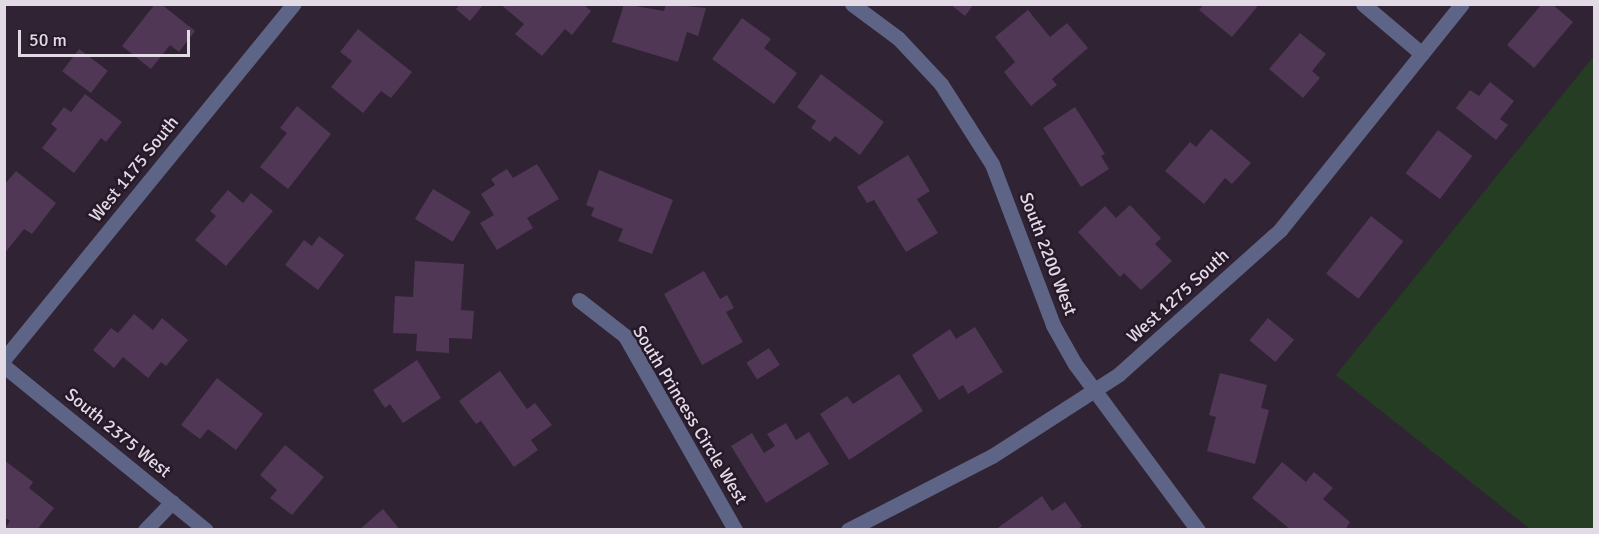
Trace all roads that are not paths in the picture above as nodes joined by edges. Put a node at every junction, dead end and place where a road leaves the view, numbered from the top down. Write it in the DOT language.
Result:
graph roads {
  1 [pos="294,4"];
  2 [pos="852,4"];
  3 [pos="1363,4"];
  4 [pos="1462,4"];
  5 [pos="1422,54"];
  6 [pos="579,300"];
  7 [pos="4,359"];
  8 [pos="4,366"];
  9 [pos="1092,392"];
  10 [pos="172,502"];
  11 [pos="145,530"];
  12 [pos="206,530"];
  13 [pos="735,530"];
  14 [pos="848,530"];
  15 [pos="1198,530"];
  1 -- 7 [label="street, West 1175 South"];
  2 -- 9 [label="street, South 2200 West"];
  3 -- 5 [label="street"];
  4 -- 5 [label="street, West 1275 South"];
  5 -- 9 [label="street, West 1275 South"];
  6 -- 13 [label="street, South Princess Circle West"];
  8 -- 10 [label="street, South 2375 West"];
  9 -- 14 [label="street, West 1275 South"];
  9 -- 15 [label="street, South 2200 West"];
  10 -- 11 [label="street"];
  10 -- 12 [label="street, South 2375 West"];
}
